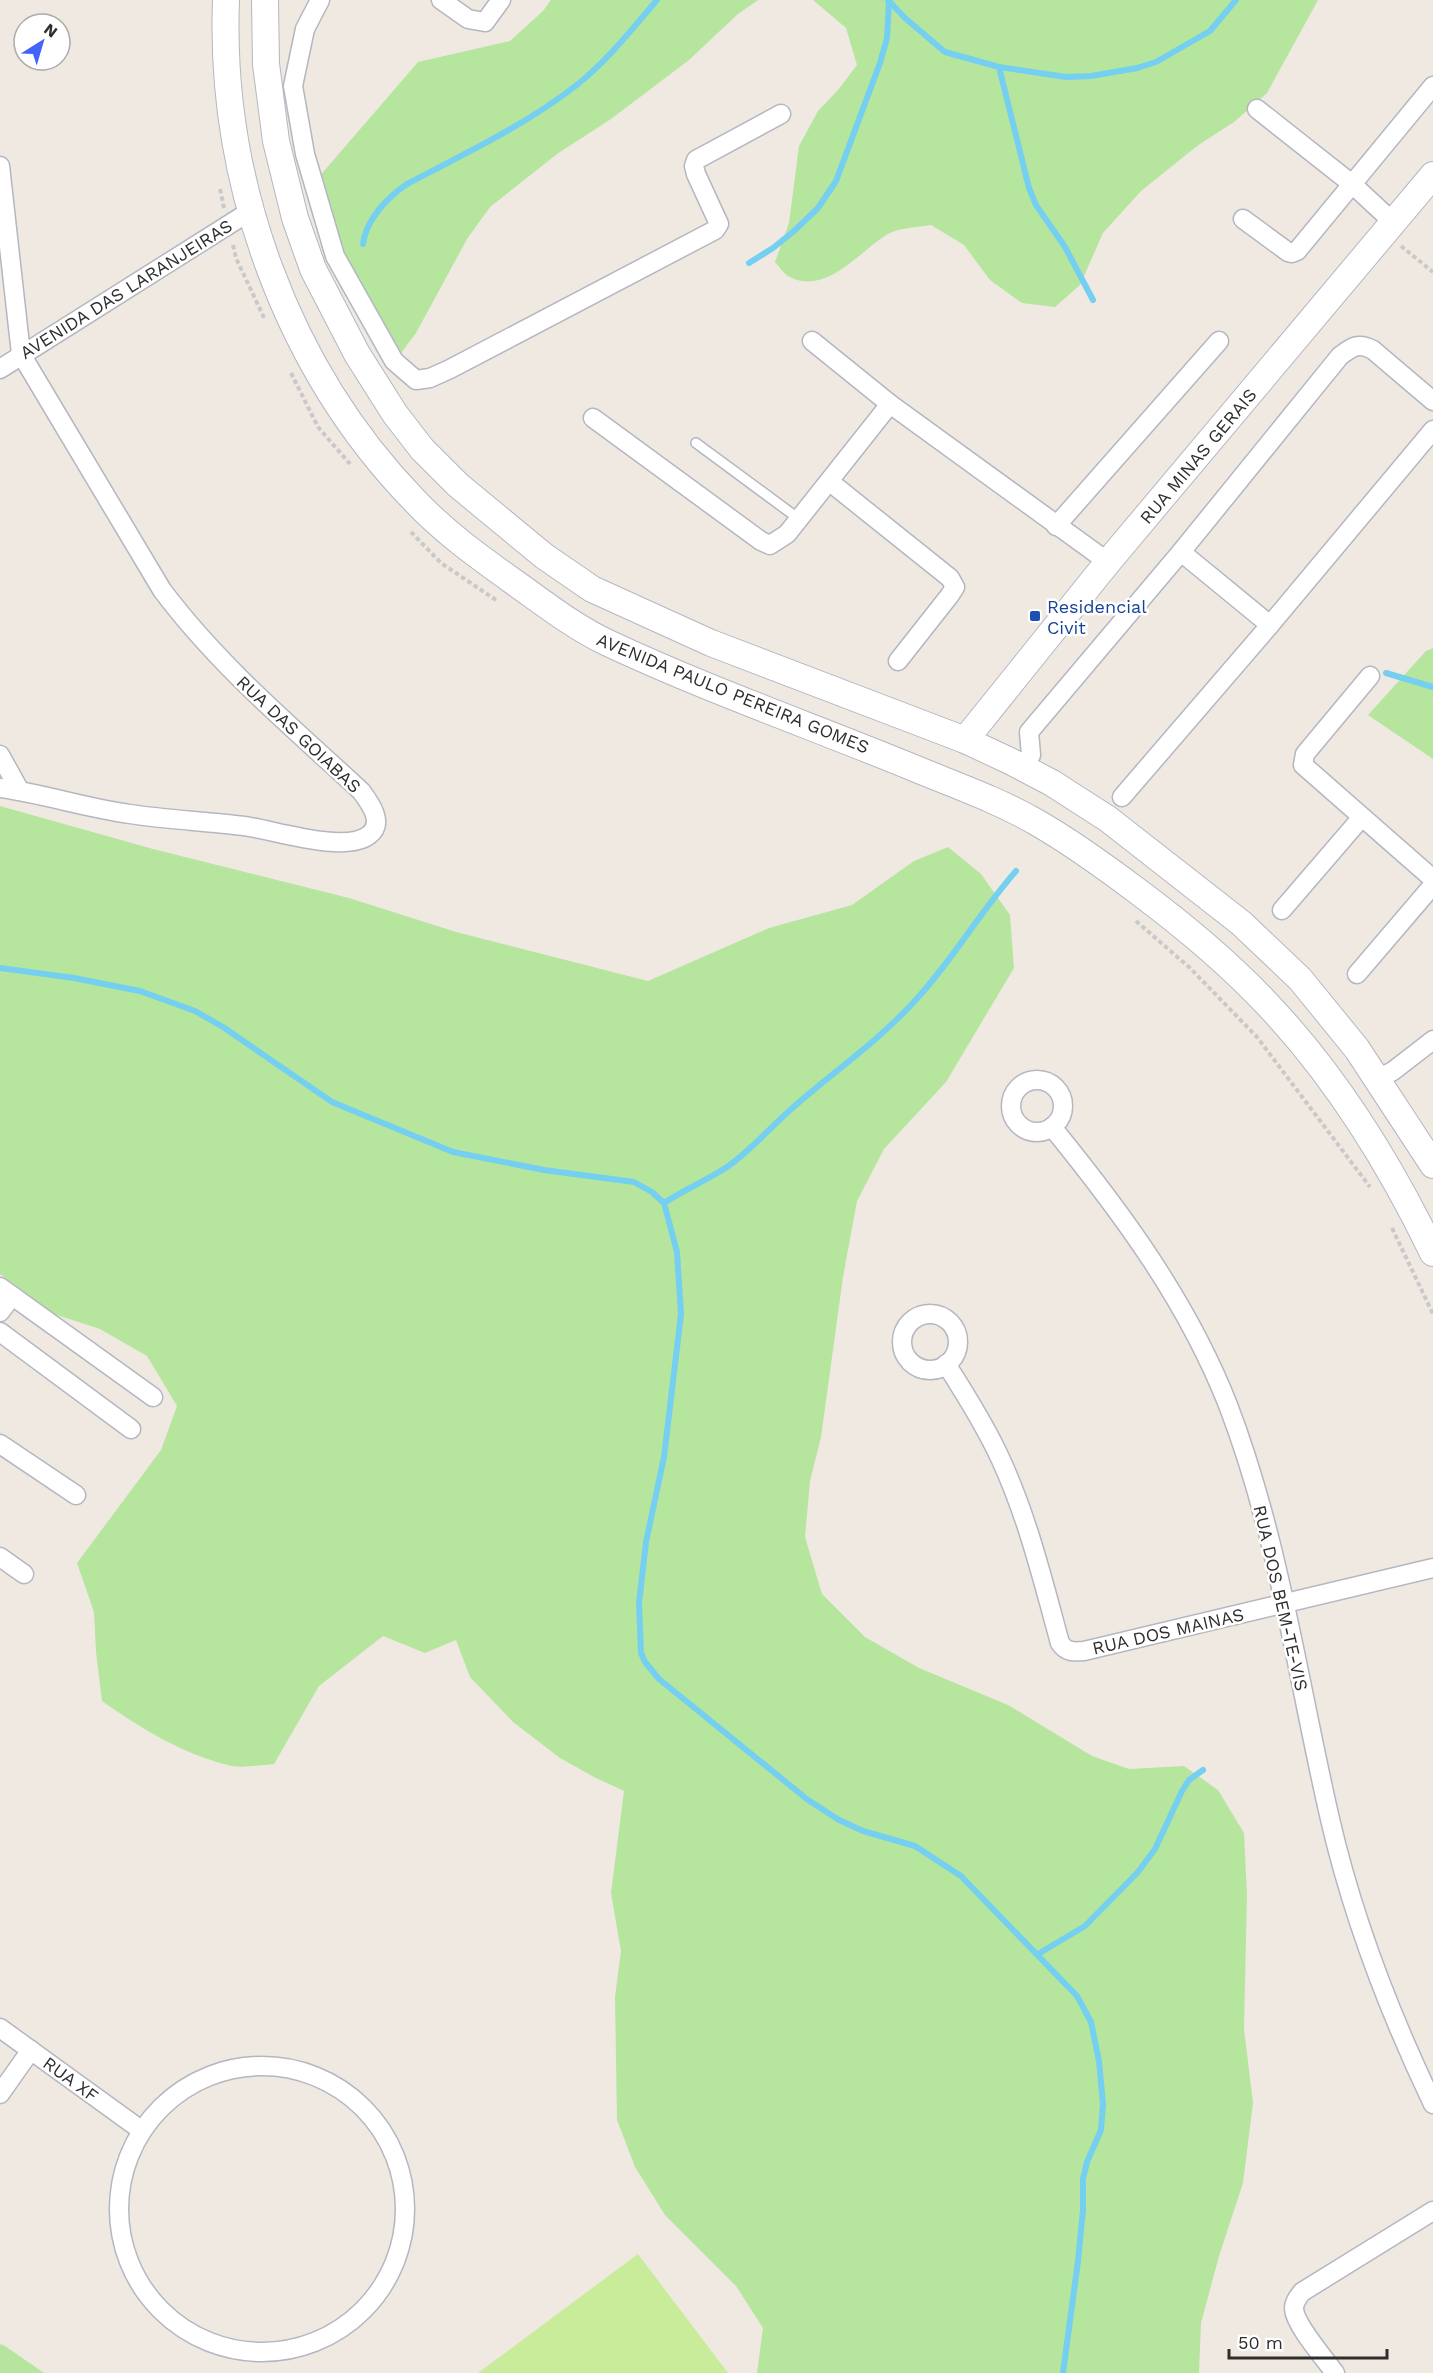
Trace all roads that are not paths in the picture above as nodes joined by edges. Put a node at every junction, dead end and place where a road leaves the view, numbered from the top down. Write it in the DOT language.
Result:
graph roads {
  1 [pos="226,0"];
  2 [pos="266,0"];
  3 [pos="320,0"];
  4 [pos="441,0"];
  5 [pos="501,0"];
  6 [pos="1433,86"];
  7 [pos="1257,109"];
  8 [pos="781,114"];
  9 [pos="0,166"];
  10 [pos="1433,175"];
  11 [pos="1352,184"];
  12 [pos="252,210"];
  13 [pos="1243,219"];
  14 [pos="1390,228"];
  15 [pos="1219,341"];
  16 [pos="812,342"];
  17 [pos="21,354"];
  18 [pos="0,369"];
  19 [pos="1433,401"];
  20 [pos="890,404"];
  21 [pos="593,418"];
  22 [pos="1433,430"];
  23 [pos="696,443"];
  24 [pos="830,482"];
  25 [pos="799,519"];
  26 [pos="1056,526"];
  27 [pos="1181,552"];
  28 [pos="1108,562"];
  29 [pos="1270,625"];
  30 [pos="898,661"];
  31 [pos="1370,676"];
  32 [pos="965,740"];
  33 [pos="0,755"];
  34 [pos="1024,768"];
  35 [pos="0,788"];
  36 [pos="20,791"];
  37 [pos="1122,797"];
  38 [pos="1362,817"];
  39 [pos="1433,879"];
  40 [pos="1433,885"];
  41 [pos="1282,910"];
  42 [pos="1357,974"];
  43 [pos="1433,1040"];
  44 [pos="1378,1079"];
  45 [pos="1052,1127"];
  46 [pos="1433,1166"];
  47 [pos="1433,1253"];
  48 [pos="6,1292"];
  49 [pos="0,1312"];
  50 [pos="0,1332"];
  51 [pos="946,1365"];
  52 [pos="153,1397"];
  53 [pos="131,1429"];
  54 [pos="0,1444"];
  55 [pos="76,1495"];
  56 [pos="0,1557"];
  57 [pos="1433,1568"];
  58 [pos="24,1574"];
  59 [pos="1285,1605"];
  60 [pos="0,2028"];
  61 [pos="31,2050"];
  62 [pos="0,2094"];
  63 [pos="1433,2104"];
  64 [pos="141,2130"];
  65 [pos="1433,2211"];
  66 [pos="1335,2373"];
  1 -- 12 [label="main road, AVENIDA PAULO PEREIRA GOMES"];
  2 -- 32 [label="main road"];
  3 -- 8 [label="street"];
  4 -- 5 [label="street"];
  6 -- 11 [label="street"];
  7 -- 11 [label="street"];
  9 -- 17 [label="street"];
  10 -- 14 [label="main road, RUA MINAS GERAIS"];
  11 -- 13 [label="street"];
  11 -- 14 [label="street"];
  12 -- 17 [label="street, AVENIDA DAS LARANJEIRAS"];
  12 -- 47 [label="main road, AVENIDA PAULO PEREIRA GOMES"];
  14 -- 28 [label="main road, RUA MINAS GERAIS"];
  15 -- 26 [label="street"];
  16 -- 20 [label="street"];
  17 -- 18 [label="street, AVENIDA DAS LARANJEIRAS"];
  17 -- 36 [label="street, RUA DAS GOIABAS"];
  19 -- 27 [label="street"];
  20 -- 24 [label="street"];
  20 -- 26 [label="street"];
  21 -- 25 [label="street"];
  22 -- 29 [label="street"];
  23 -- 25 [label="lane"];
  24 -- 25 [label="street"];
  24 -- 30 [label="street"];
  26 -- 28 [label="street"];
  27 -- 29 [label="street"];
  27 -- 34 [label="street"];
  28 -- 32 [label="main road, RUA MINAS GERAIS"];
  29 -- 37 [label="street"];
  31 -- 38 [label="street"];
  32 -- 34 [label="main road"];
  33 -- 36 [label="street"];
  34 -- 44 [label="main road"];
  35 -- 36 [label="street, RUA DAS GOIABAS"];
  38 -- 39 [label="street"];
  38 -- 41 [label="street"];
  40 -- 42 [label="street"];
  43 -- 44 [label="street"];
  44 -- 46 [label="main road"];
  45 -- 59 [label="street, RUA DOS BEM-TE-VIS"];
  48 -- 49 [label="street"];
  48 -- 52 [label="street"];
  50 -- 53 [label="street"];
  51 -- 59 [label="street, RUA DOS MAINAS"];
  54 -- 55 [label="street"];
  56 -- 58 [label="street"];
  57 -- 59 [label="street, RUA DOS MAINAS"];
  59 -- 63 [label="street, RUA DOS BEM-TE-VIS"];
  60 -- 61 [label="street, RUA XF"];
  61 -- 62 [label="street"];
  61 -- 64 [label="street, RUA XF"];
  64 -- 64 [label="street"];
  65 -- 66 [label="street"];
}
